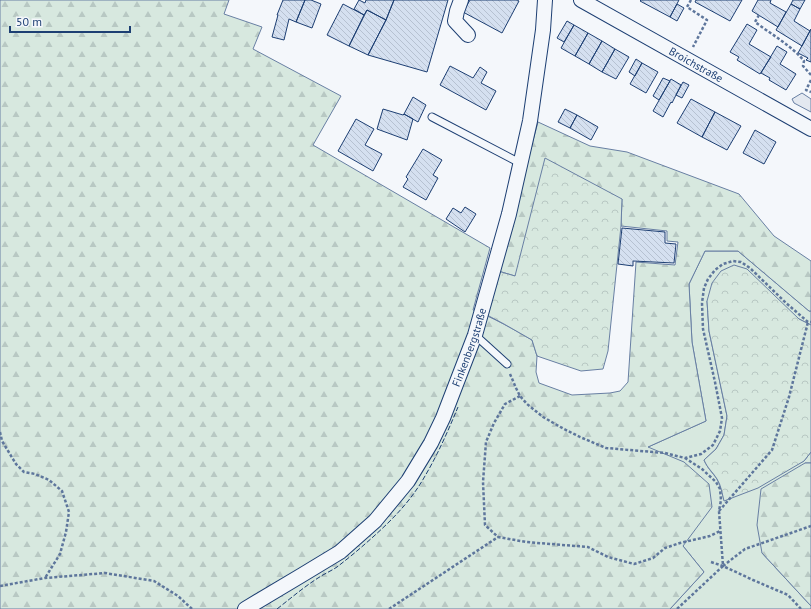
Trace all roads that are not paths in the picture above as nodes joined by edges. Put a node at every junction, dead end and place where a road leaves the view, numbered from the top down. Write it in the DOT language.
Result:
graph roads {
  1 [pos="461,0"];
  2 [pos="545,0"];
  3 [pos="581,0"];
  4 [pos="468,35"];
  5 [pos="432,117"];
  6 [pos="811,129"];
  7 [pos="520,163"];
  8 [pos="475,336"];
  9 [pos="507,364"];
  10 [pos="245,609"];
  1 -- 4 [label="street"];
  2 -- 7 [label="street, Finkenbergstraße"];
  3 -- 6 [label="street, Broichstraße"];
  5 -- 7 [label="lane"];
  7 -- 8 [label="street, Finkenbergstraße"];
  8 -- 9 [label="lane"];
  8 -- 10 [label="street, Finkenbergstraße"];
}
